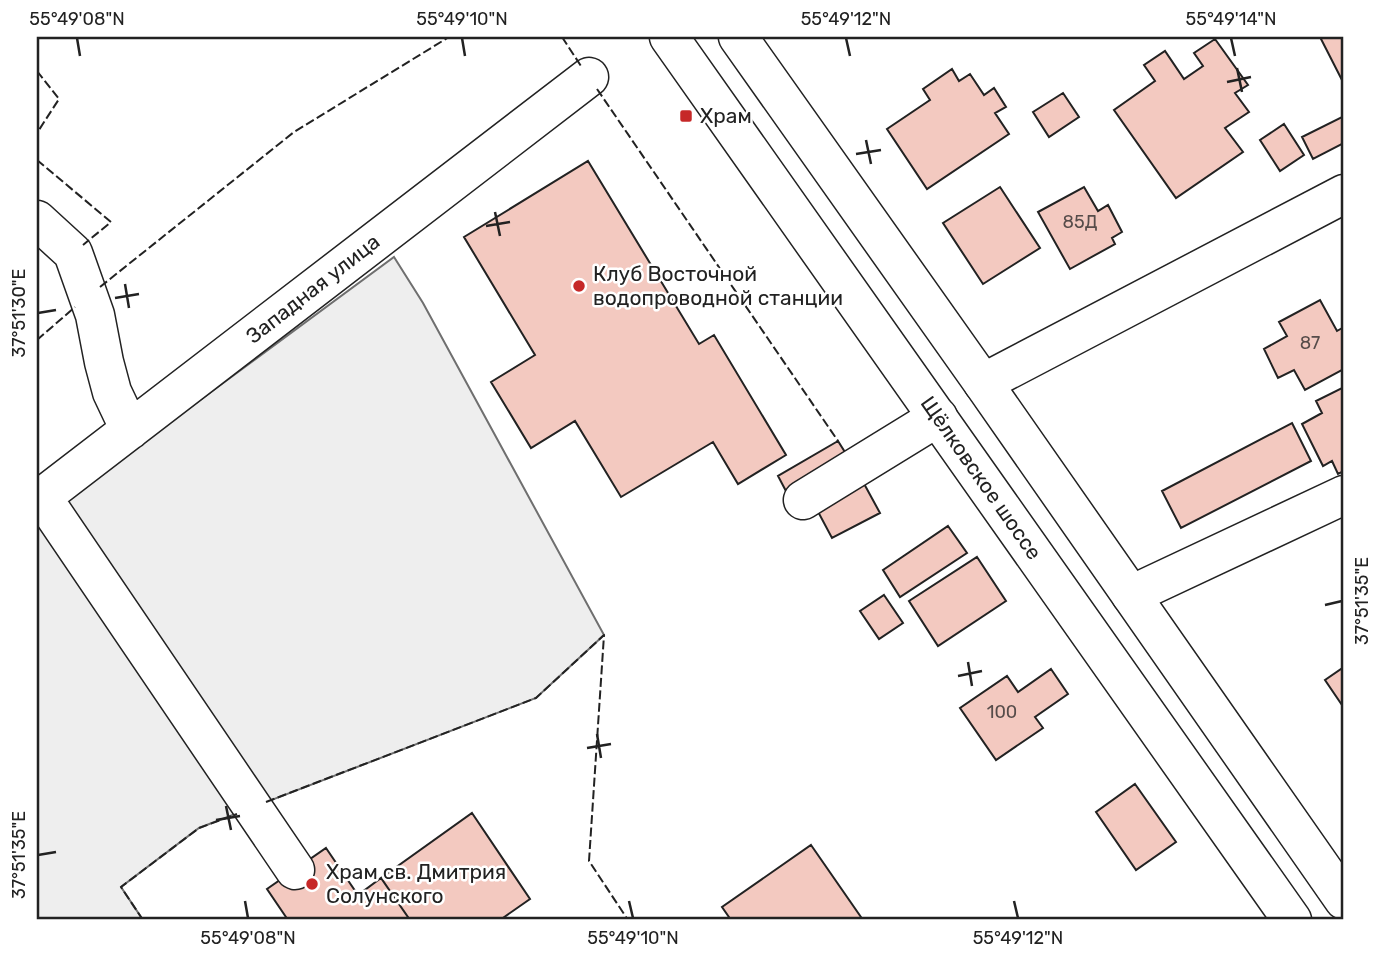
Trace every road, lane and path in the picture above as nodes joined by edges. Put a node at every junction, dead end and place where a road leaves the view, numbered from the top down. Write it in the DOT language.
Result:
graph roads {
  1 [pos="669,37"];
  2 [pos="738,37"];
  3 [pos="589,77"];
  4 [pos="1344,194"];
  5 [pos="37,220"];
  6 [pos="983,383"];
  7 [pos="938,417"];
  8 [pos="130,430"];
  9 [pos="1344,495"];
  10 [pos="39,499"];
  11 [pos="803,500"];
  12 [pos="1130,595"];
  13 [pos="295,870"];
  14 [pos="1344,900"];
  15 [pos="1292,920"];
  1 -- 7 [label="main road, Щёлковское шоссе"];
  2 -- 6 [label="main road"];
  3 -- 8 [label="main road, Западная улица"];
  4 -- 6 [label="main road"];
  5 -- 8 [label="main road"];
  6 -- 12 [label="main road"];
  7 -- 11 [label="main road"];
  7 -- 15 [label="main road, Щёлковское шоссе"];
  8 -- 10 [label="main road, Западная улица"];
  9 -- 12 [label="main road"];
  10 -- 13 [label="main road"];
  12 -- 14 [label="main road"];
}
